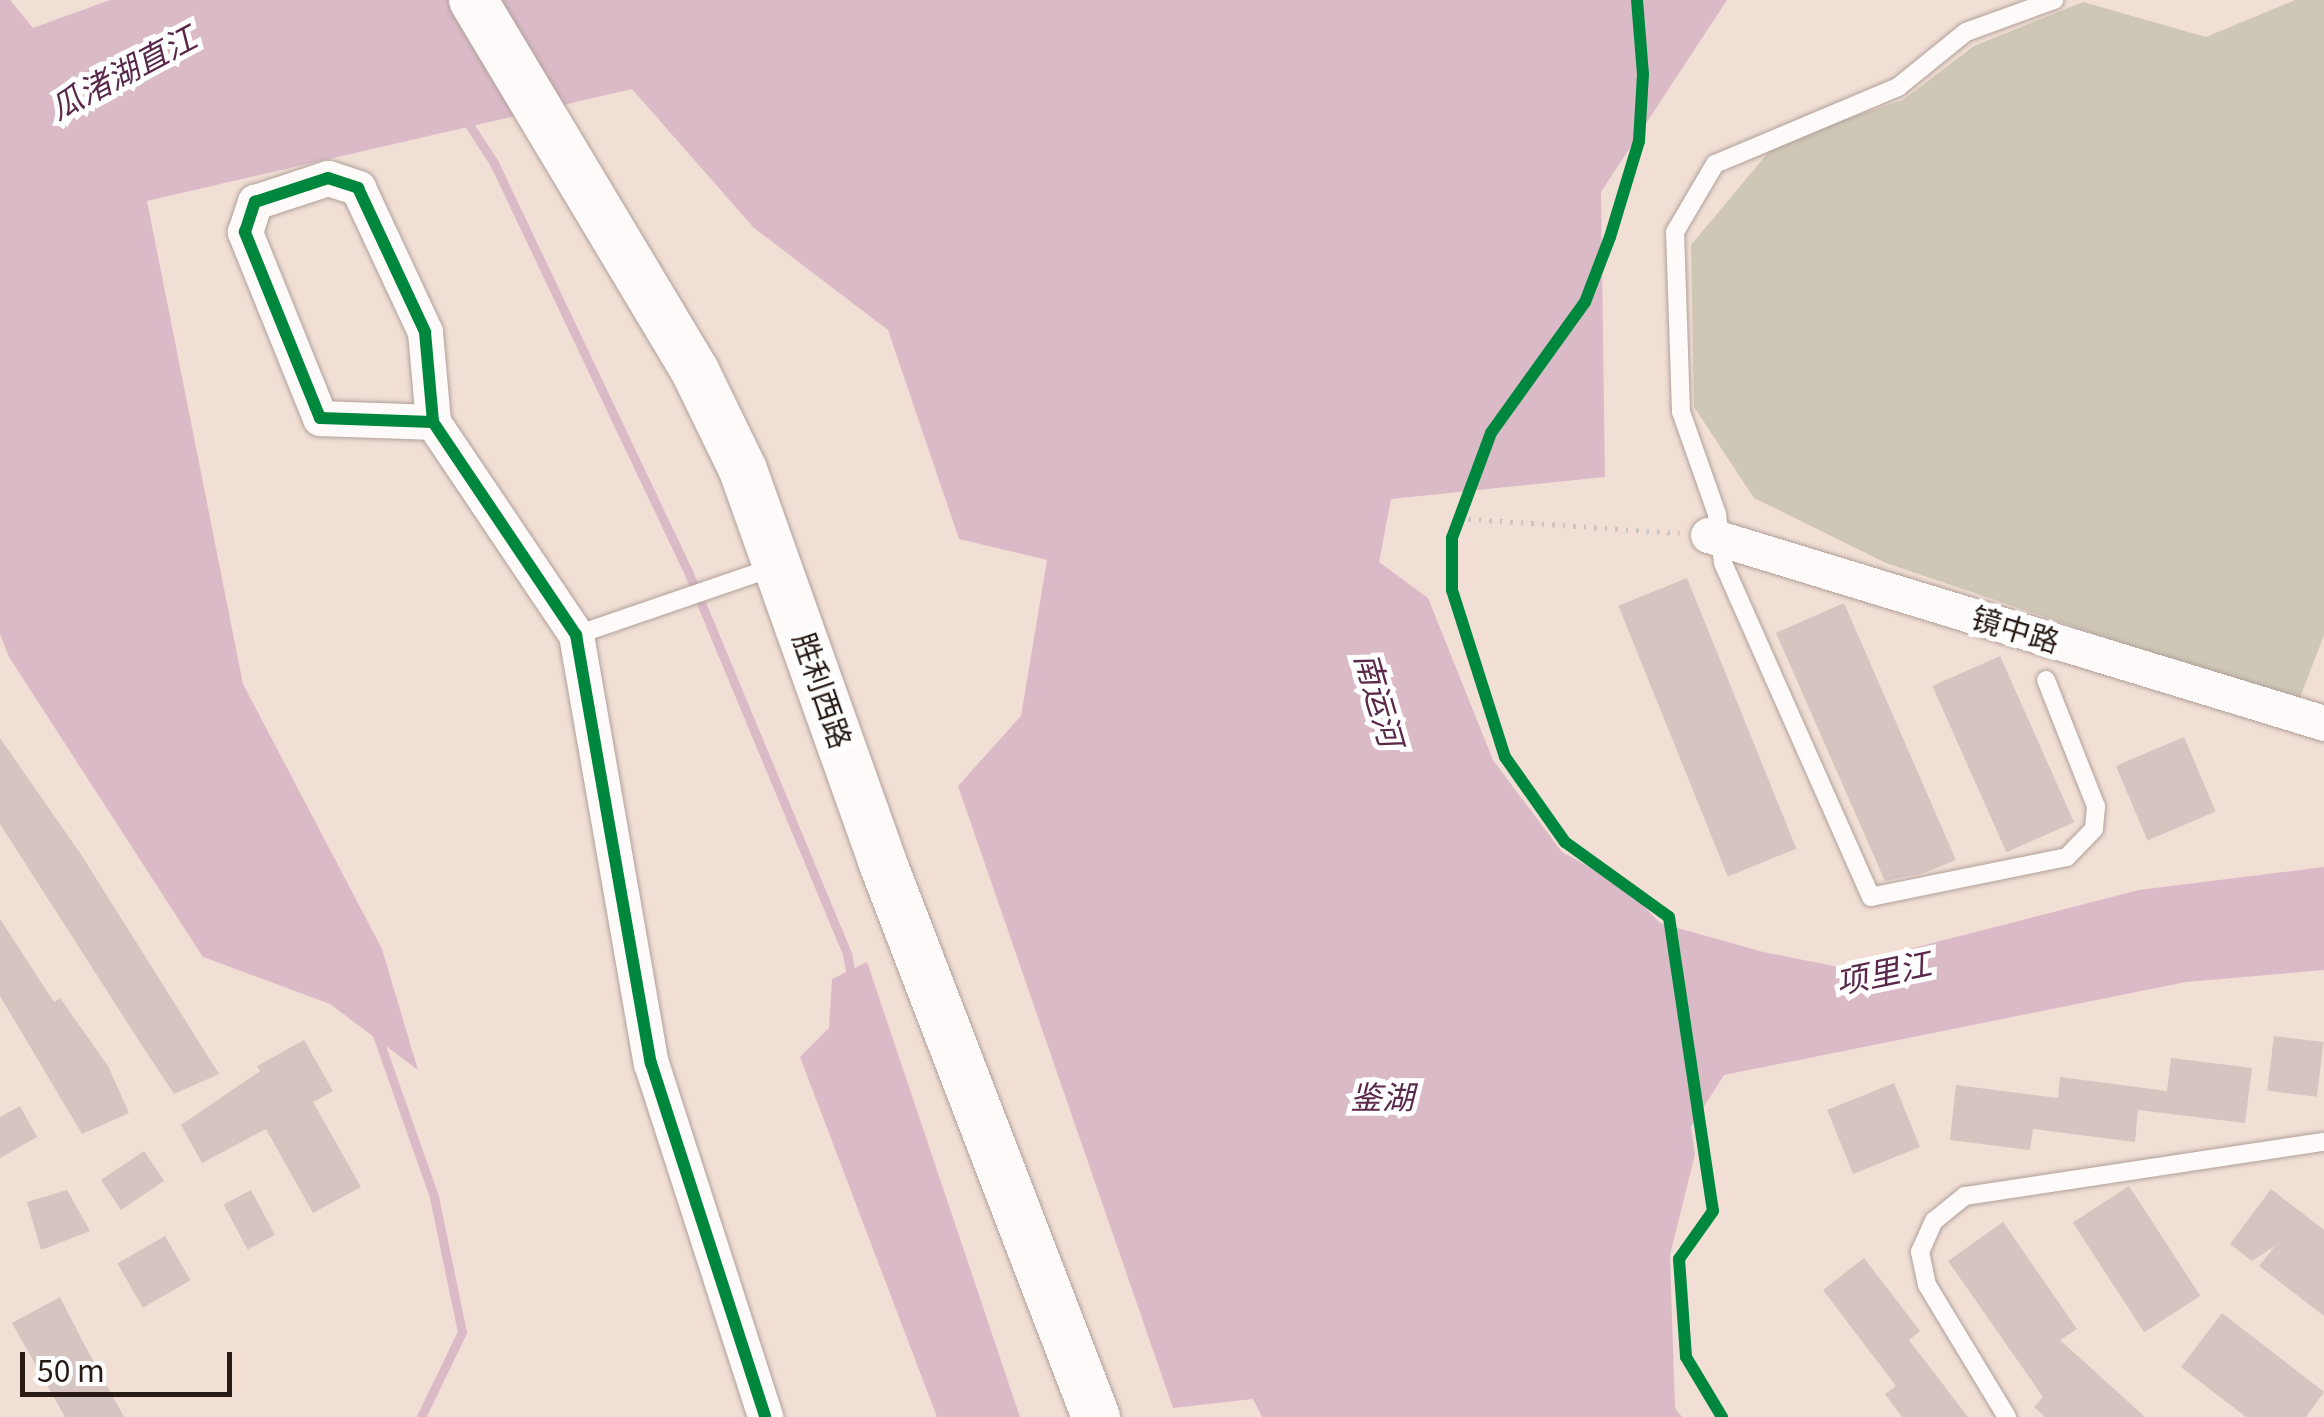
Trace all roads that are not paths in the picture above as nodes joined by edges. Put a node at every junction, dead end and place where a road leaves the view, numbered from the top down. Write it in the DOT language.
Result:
graph roads {
  1 [pos="473,0"];
  2 [pos="2054,0"];
  3 [pos="433,422"];
  4 [pos="1714,536"];
  5 [pos="782,564"];
  6 [pos="576,635"];
  7 [pos="2046,680"];
  8 [pos="2324,722"];
  9 [pos="2324,1142"];
  10 [pos="766,1417"];
  11 [pos="1096,1417"];
  12 [pos="2007,1417"];
  1 -- 5 [label="street, 胜利西路"];
  2 -- 4 [label="lane"];
  3 -- 3 [label="street"];
  3 -- 6 [label="street"];
  4 -- 7 [label="lane"];
  4 -- 8 [label="street, 镜中路"];
  5 -- 6 [label="lane"];
  5 -- 11 [label="street, 胜利西路"];
  6 -- 10 [label="street"];
  9 -- 12 [label="lane"];
}
